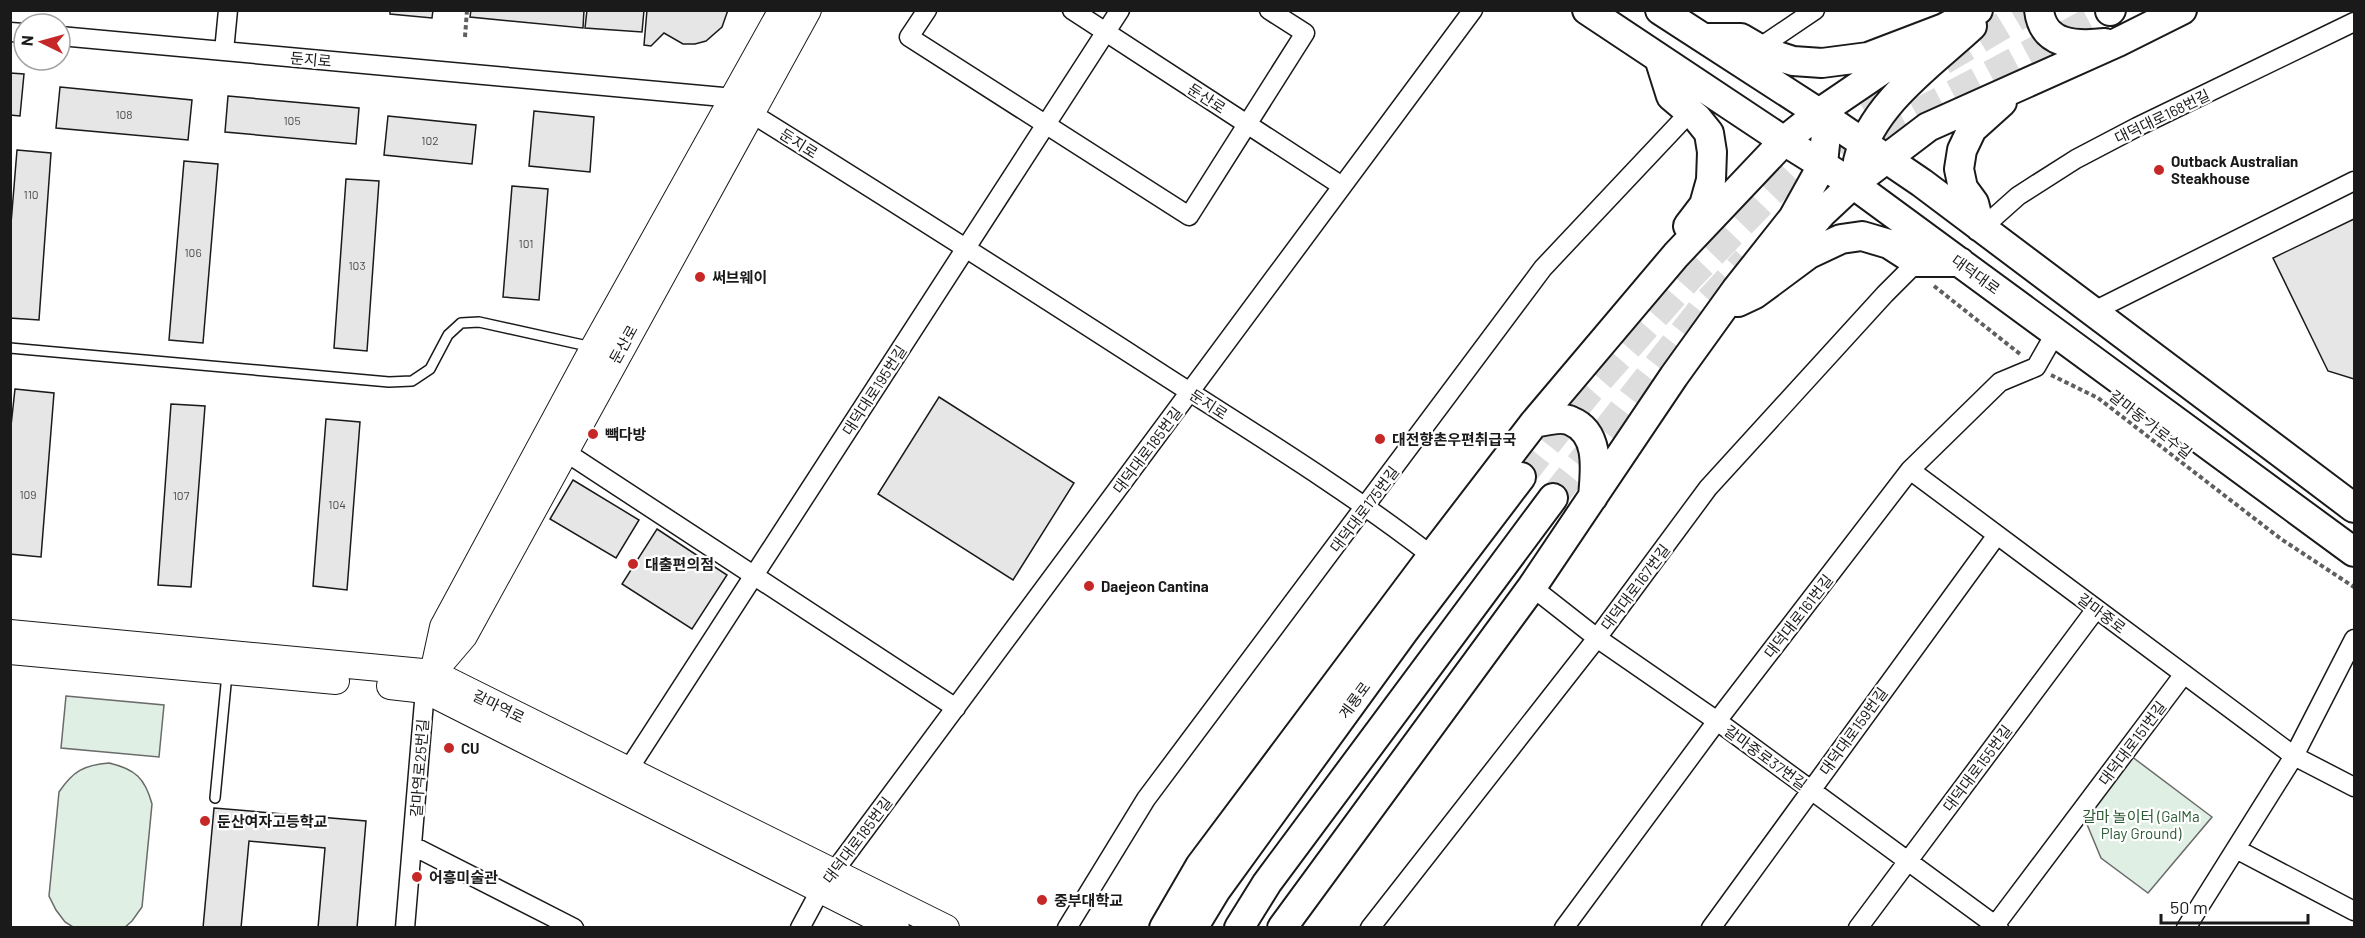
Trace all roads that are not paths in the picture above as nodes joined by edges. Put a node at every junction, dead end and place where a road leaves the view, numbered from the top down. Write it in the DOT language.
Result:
graph roads {
  1 [pos="228,10"];
  2 [pos="782,10"];
  3 [pos="808,10"];
  4 [pos="927,10"];
  5 [pos="1072,10"];
  6 [pos="1119,10"];
  7 [pos="1269,10"];
  8 [pos="1473,10"];
  9 [pos="1587,10"];
  10 [pos="1660,10"];
  11 [pos="1815,10"];
  12 [pos="1978,10"];
  13 [pos="1988,10"];
  14 [pos="2039,10"];
  15 [pos="2182,10"];
  16 [pos="2355,22"];
  17 [pos="1944,28"];
  18 [pos="1106,32"];
  19 [pos="72,37"];
  20 [pos="1705,38"];
  21 [pos="2118,42"];
  22 [pos="1759,48"];
  23 [pos="224,51"];
  24 [pos="1659,58"];
  25 [pos="2021,84"];
  26 [pos="742,105"];
  27 [pos="1690,112"];
  28 [pos="1819,112"];
  29 [pos="1046,124"];
  30 [pos="1247,124"];
  31 [pos="1784,141"];
  32 [pos="1874,150"];
  33 [pos="1823,164"];
  34 [pos="2355,182"];
  35 [pos="1853,183"];
  36 [pos="1342,186"];
  37 [pos="1981,229"];
  38 [pos="966,247"];
  39 [pos="1676,255"];
  40 [pos="1960,262"];
  41 [pos="1924,273"];
  42 [pos="1738,302"];
  43 [pos="2092,312"];
  44 [pos="2056,332"];
  45 [pos="10,348"];
  46 [pos="605,353"];
  47 [pos="1674,376"];
  48 [pos="1190,392"];
  49 [pos="1534,423"];
  50 [pos="564,451"];
  51 [pos="1910,470"];
  52 [pos="1521,477"];
  53 [pos="1593,497"];
  54 [pos="1554,498"];
  55 [pos="1366,507"];
  56 [pos="2355,508"];
  57 [pos="1996,535"];
  58 [pos="2355,552"];
  59 [pos="1432,556"];
  60 [pos="754,576"];
  61 [pos="1532,586"];
  62 [pos="2096,609"];
  63 [pos="1597,638"];
  64 [pos="2355,639"];
  65 [pos="11,649"];
  66 [pos="227,672"];
  67 [pos="2184,674"];
  68 [pos="429,681"];
  69 [pos="956,708"];
  70 [pos="1717,721"];
  71 [pos="2294,756"];
  72 [pos="628,770"];
  73 [pos="2355,787"];
  74 [pos="1811,790"];
  75 [pos="215,798"];
  76 [pos="412,846"];
  77 [pos="2236,849"];
  78 [pos="1907,861"];
  79 [pos="827,881"];
  80 [pos="2355,911"];
  81 [pos="405,927"];
  82 [pos="574,927"];
  83 [pos="800,927"];
  84 [pos="896,927"];
  85 [pos="946,927"];
  86 [pos="1067,927"];
  87 [pos="1164,927"];
  88 [pos="1193,927"];
  89 [pos="1239,927"];
  90 [pos="1282,927"];
  91 [pos="1370,927"];
  92 [pos="1564,927"];
  93 [pos="1710,927"];
  94 [pos="1858,927"];
  95 [pos="1995,927"];
  96 [pos="2186,927"];
  1 -- 23 [label="street"];
  2 -- 26 [label="main road, 둔산로"];
  3 -- 26 [label="main road, 둔산로"];
  4 -- 29 [label="street"];
  5 -- 18 [label="street, 둔산로"];
  6 -- 18 [label="street, 대덕대로195번길"];
  7 -- 30 [label="street"];
  8 -- 36 [label="street, 대덕대로185번길"];
  9 -- 24 [label="main road, 대덕대로"];
  10 -- 20 [label="main road"];
  11 -- 22 [label="street"];
  12 -- 17 [label="main road"];
  13 -- 32 [label="main road"];
  14 -- 21 [label="main road"];
  15 -- 21 [label="main road"];
  16 -- 37 [label="street, 대덕대로168번길"];
  17 -- 22 [label="main road"];
  17 -- 28 [label="main road"];
  18 -- 29 [label="street, 대덕대로195번길"];
  18 -- 30 [label="street, 둔산로"];
  19 -- 23 [label="street, 둔지로"];
  20 -- 22 [label="main road"];
  20 -- 28 [label="main road"];
  21 -- 25 [label="main road"];
  23 -- 26 [label="street, 둔지로"];
  24 -- 27 [label="main road"];
  24 -- 31 [label="main road, 대덕대로"];
  25 -- 32 [label="main road"];
  25 -- 37 [label="main road"];
  26 -- 38 [label="street, 둔지로"];
  26 -- 46 [label="main road, 둔산로"];
  27 -- 39 [label="main road"];
  27 -- 55 [label="street, 대덕대로175번길"];
  28 -- 31 [label="main road"];
  28 -- 32 [label="main road"];
  28 -- 33 [label="main road"];
  29 -- 30 [label="street"];
  29 -- 38 [label="street, 대덕대로195번길"];
  30 -- 36 [label="street, 둔산로"];
  31 -- 33 [label="main road, 대덕대로"];
  31 -- 39 [label="main road"];
  32 -- 35 [label="main road"];
  32 -- 37 [label="main road"];
  33 -- 35 [label="main road, 대덕대로"];
  33 -- 47 [label="main road"];
  34 -- 43 [label="street"];
  35 -- 40 [label="main road, 대덕대로"];
  35 -- 42 [label="main road"];
  36 -- 48 [label="street, 대덕대로185번길"];
  37 -- 43 [label="main road"];
  38 -- 48 [label="street, 둔지로"];
  38 -- 60 [label="street, 대덕대로195번길"];
  39 -- 49 [label="main road"];
  40 -- 41 [label="main road"];
  40 -- 44 [label="main road, 대덕대로"];
  41 -- 42 [label="main road"];
  41 -- 63 [label="street, 대덕대로167번길"];
  42 -- 47 [label="main road"];
  43 -- 56 [label="main road"];
  44 -- 51 [label="street, 대덕대로161번길"];
  44 -- 58 [label="main road, 대덕대로"];
  45 -- 46 [label="lane"];
  46 -- 50 [label="main road, 둔산로"];
  46 -- 68 [label="main road, 둔산로"];
  47 -- 53 [label="main road"];
  48 -- 55 [label="street, 둔지로"];
  48 -- 69 [label="street, 대덕대로185번길"];
  49 -- 53 [label="main road"];
  49 -- 59 [label="main road"];
  50 -- 60 [label="street"];
  50 -- 68 [label="main road, 둔산로"];
  51 -- 57 [label="street, 갈마중로"];
  51 -- 70 [label="street, 대덕대로161번길"];
  52 -- 88 [label="main road, 계룡로"];
  53 -- 61 [label="main road"];
  54 -- 89 [label="main road"];
  55 -- 59 [label="street, 둔지로"];
  55 -- 86 [label="street, 대덕대로175번길"];
  57 -- 62 [label="street, 갈마중로"];
  57 -- 74 [label="street, 대덕대로159번길"];
  59 -- 87 [label="main road"];
  60 -- 69 [label="street"];
  60 -- 72 [label="street, 대덕대로195번길"];
  61 -- 63 [label="street, 갈마중로37번길"];
  61 -- 90 [label="main road"];
  62 -- 67 [label="street, 갈마중로"];
  62 -- 78 [label="street, 대덕대로155번길"];
  63 -- 70 [label="street, 갈마중로37번길"];
  63 -- 91 [label="street, 대덕대로167번길"];
  64 -- 71 [label="street"];
  65 -- 66 [label="main road, 갈마역로"];
  65 -- 68 [label="main road, 갈마역로"];
  66 -- 68 [label="main road, 갈마역로"];
  66 -- 75 [label="lane"];
  67 -- 71 [label="street, 갈마중로"];
  67 -- 95 [label="street, 대덕대로151번길"];
  68 -- 72 [label="main road, 갈마역로"];
  68 -- 76 [label="street, 갈마역로25번길"];
  68 -- 79 [label="main road, 갈마역로"];
  69 -- 79 [label="street, 대덕대로185번길"];
  70 -- 74 [label="street, 갈마중로37번길"];
  70 -- 92 [label="street, 대덕대로161번길"];
  71 -- 73 [label="street, 갈마중로"];
  71 -- 77 [label="street"];
  72 -- 79 [label="main road, 갈마역로"];
  74 -- 78 [label="street, 갈마중로37번길"];
  74 -- 93 [label="street, 대덕대로159번길"];
  76 -- 81 [label="street, 갈마역로25번길"];
  76 -- 82 [label="street"];
  77 -- 80 [label="street"];
  77 -- 96 [label="street"];
  78 -- 94 [label="street, 대덕대로155번길"];
  78 -- 95 [label="street, 갈마중로37번길"];
  79 -- 83 [label="street, 대덕대로185번길"];
  79 -- 84 [label="main road, 갈마역로"];
  79 -- 85 [label="main road, 갈마역로"];
}
